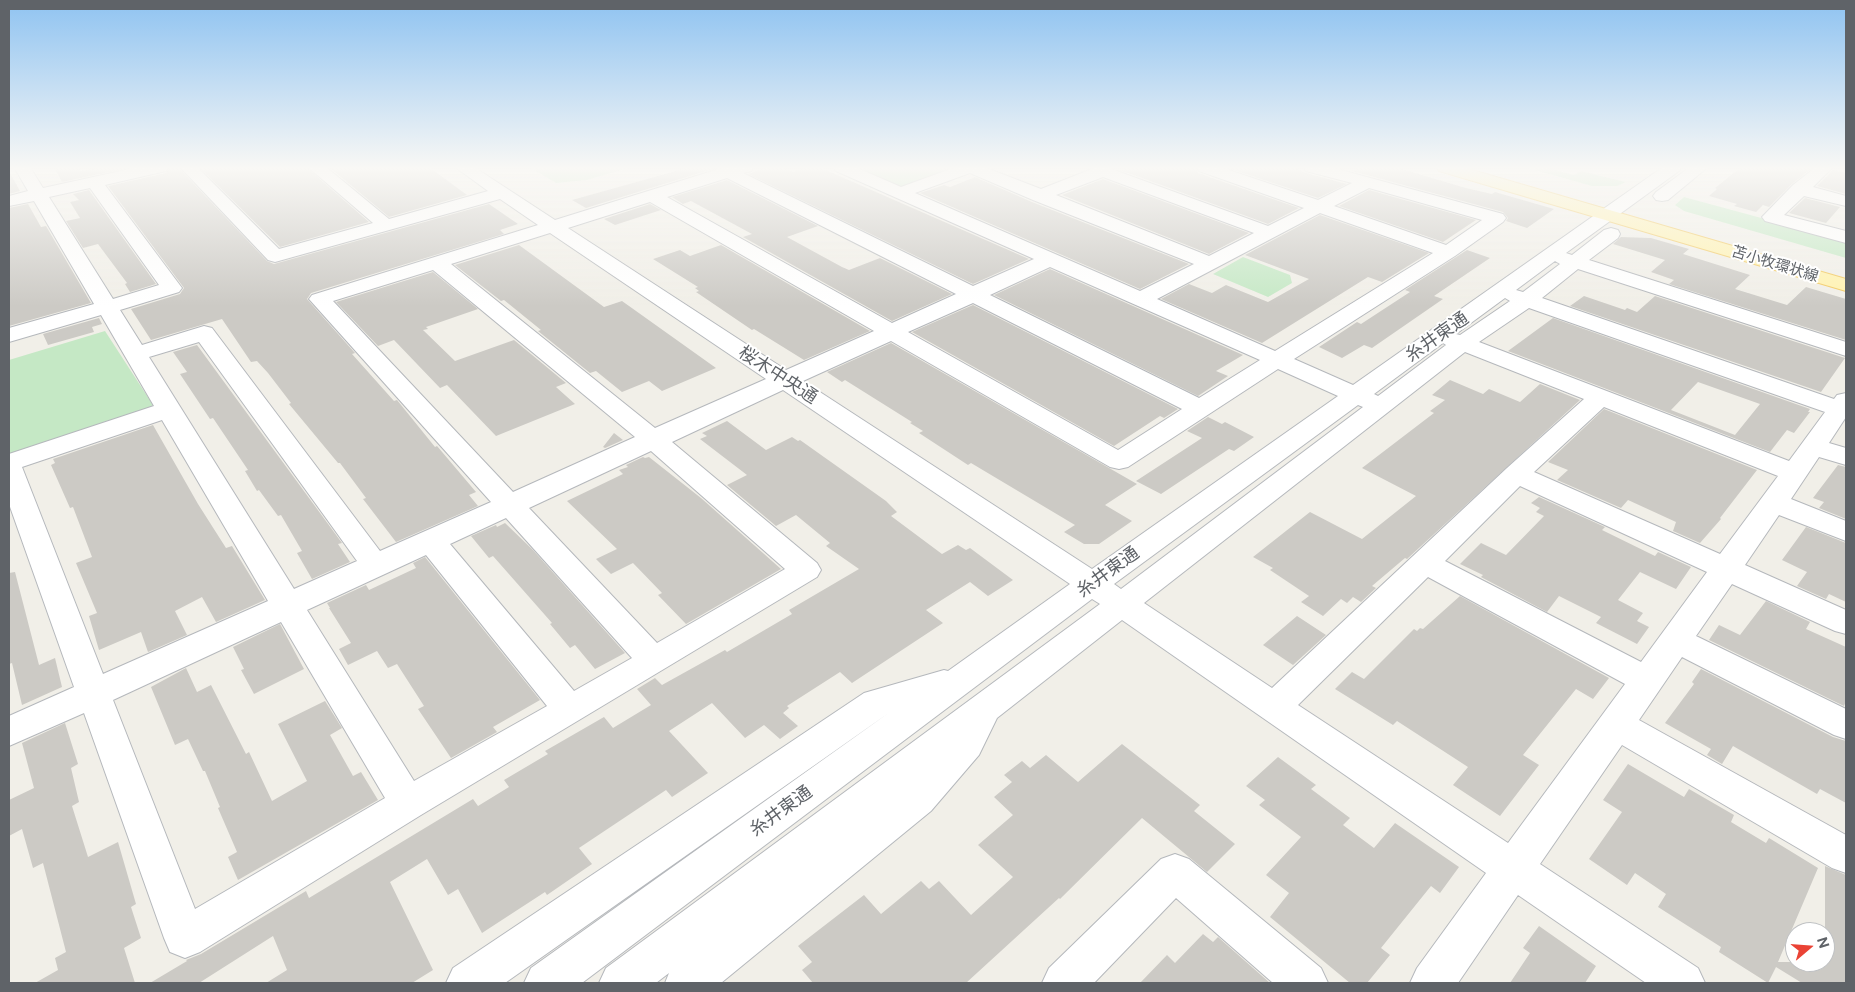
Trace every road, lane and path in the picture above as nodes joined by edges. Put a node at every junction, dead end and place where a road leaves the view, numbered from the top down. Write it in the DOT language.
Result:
graph roads {
  1 [pos="51,213"];
  2 [pos="117,213"];
  3 [pos="233,213"];
  4 [pos="372,213"];
  5 [pos="428,213"];
  6 [pos="533,213"];
  7 [pos="594,213"];
  8 [pos="682,213"];
  9 [pos="820,213"];
  10 [pos="946,213"];
  11 [pos="1083,213"];
  12 [pos="1217,213"];
  13 [pos="1306,213"];
  14 [pos="1337,213"];
  15 [pos="1480,213"];
  16 [pos="1624,213"];
  17 [pos="1630,213"];
  18 [pos="1631,213"];
  19 [pos="1775,213"];
  20 [pos="386,225"];
  21 [pos="552,226"];
  22 [pos="1268,232"];
  23 [pos="1846,238"];
  24 [pos="1448,252"];
  25 [pos="1563,258"];
  26 [pos="1051,259"];
  27 [pos="437,262"];
  28 [pos="1210,263"];
  29 [pos="1846,269"];
  30 [pos="1846,285"];
  31 [pos="972,294"];
  32 [pos="1515,295"];
  33 [pos="1141,299"];
  34 [pos="107,307"];
  35 [pos="891,332"];
  36 [pos="9,334"];
  37 [pos="1452,339"];
  38 [pos="1846,349"];
  39 [pos="136,354"];
  40 [pos="1278,359"];
  41 [pos="785,380"];
  42 [pos="1601,397"];
  43 [pos="1368,400"];
  44 [pos="1843,405"];
  45 [pos="1200,408"];
  46 [pos="169,409"];
  47 [pos="654,440"];
  48 [pos="1814,446"];
  49 [pos="1846,458"];
  50 [pos="9,463"];
  51 [pos="9,468"];
  52 [pos="1795,473"];
  53 [pos="1516,474"];
  54 [pos="1774,502"];
  55 [pos="511,505"];
  56 [pos="1846,532"];
  57 [pos="431,541"];
  58 [pos="1425,563"];
  59 [pos="376,566"];
  60 [pos="1726,569"];
  61 [pos="1092,584"];
  62 [pos="1122,604"];
  63 [pos="289,605"];
  64 [pos="1846,623"];
  65 [pos="1676,640"];
  66 [pos="654,661"];
  67 [pos="1647,681"];
  68 [pos="974,692"];
  69 [pos="93,694"];
  70 [pos="1273,708"];
  71 [pos="570,710"];
  72 [pos="1616,724"];
  73 [pos="1846,725"];
  74 [pos="9,732"];
  75 [pos="408,804"];
  76 [pos="1846,855"];
  77 [pos="1513,869"];
  78 [pos="468,983"];
  79 [pos="546,983"];
  80 [pos="621,983"];
  81 [pos="687,983"];
  82 [pos="1064,983"];
  83 [pos="1306,983"];
  84 [pos="1432,983"];
  85 [pos="1683,983"];
  1 -- 34 [label="street"];
  2 -- 34 [label="street"];
  3 -- 20 [label="street"];
  4 -- 20 [label="street"];
  5 -- 20 [label="street"];
  6 -- 21 [label="street, 桜木中央通"];
  7 -- 21 [label="street"];
  8 -- 35 [label="street"];
  9 -- 31 [label="street"];
  10 -- 26 [label="street"];
  11 -- 28 [label="street"];
  12 -- 22 [label="street"];
  13 -- 22 [label="street"];
  14 -- 24 [label="street"];
  15 -- 24 [label="street"];
  16 -- 25 [label="street, 糸井東通"];
  17 -- 30 [label="main road, 苫小牧環状線"];
  18 -- 29 [label="main road, 苫小牧環状線"];
  19 -- 23 [label="street"];
  21 -- 27 [label="street"];
  21 -- 41 [label="street, 桜木中央通"];
  22 -- 28 [label="street"];
  24 -- 40 [label="street"];
  25 -- 32 [label="street, 糸井東通"];
  25 -- 38 [label="street"];
  26 -- 31 [label="street"];
  26 -- 33 [label="street"];
  27 -- 47 [label="street"];
  27 -- 55 [label="street"];
  28 -- 33 [label="street"];
  31 -- 35 [label="street"];
  31 -- 45 [label="street"];
  32 -- 37 [label="street, 糸井東通"];
  32 -- 44 [label="street"];
  33 -- 40 [label="street"];
  34 -- 36 [label="street"];
  34 -- 39 [label="street"];
  35 -- 41 [label="street"];
  35 -- 45 [label="street"];
  37 -- 42 [label="street"];
  37 -- 43 [label="street, 糸井東通"];
  39 -- 46 [label="street"];
  39 -- 59 [label="street"];
  40 -- 43 [label="street"];
  40 -- 45 [label="street"];
  41 -- 47 [label="street"];
  41 -- 61 [label="street, 桜木中央通"];
  42 -- 52 [label="street"];
  42 -- 53 [label="street"];
  43 -- 61 [label="street, 糸井東通"];
  43 -- 62 [label="street, 糸井東通"];
  44 -- 48 [label="street"];
  46 -- 50 [label="street"];
  46 -- 63 [label="street"];
  47 -- 55 [label="street"];
  47 -- 66 [label="street"];
  48 -- 49 [label="street"];
  48 -- 52 [label="street"];
  51 -- 69 [label="street"];
  52 -- 54 [label="street"];
  53 -- 58 [label="street"];
  53 -- 60 [label="street"];
  54 -- 56 [label="street"];
  54 -- 60 [label="street"];
  55 -- 57 [label="street"];
  55 -- 66 [label="street"];
  57 -- 59 [label="street"];
  57 -- 71 [label="street"];
  58 -- 67 [label="street"];
  58 -- 70 [label="street"];
  59 -- 63 [label="street"];
  60 -- 64 [label="street"];
  60 -- 65 [label="street"];
  61 -- 62 [label="street, 桜木中央通"];
  61 -- 68 [label="street, 糸井東通"];
  62 -- 68 [label="street, 糸井東通"];
  62 -- 70 [label="street, 桜木中央通"];
  63 -- 69 [label="street"];
  63 -- 75 [label="street"];
  65 -- 67 [label="street"];
  65 -- 73 [label="street"];
  66 -- 71 [label="street"];
  67 -- 72 [label="street"];
  68 -- 78 [label="street"];
  68 -- 79 [label="street, 糸井東通"];
  68 -- 80 [label="street, 糸井東通"];
  68 -- 81 [label="street"];
  69 -- 74 [label="street"];
  69 -- 75 [label="street"];
  70 -- 77 [label="street, 桜木中央通"];
  71 -- 75 [label="street"];
  72 -- 76 [label="street"];
  72 -- 77 [label="street"];
  77 -- 84 [label="street"];
  77 -- 85 [label="street, 桜木中央通"];
  82 -- 83 [label="street"];
}
